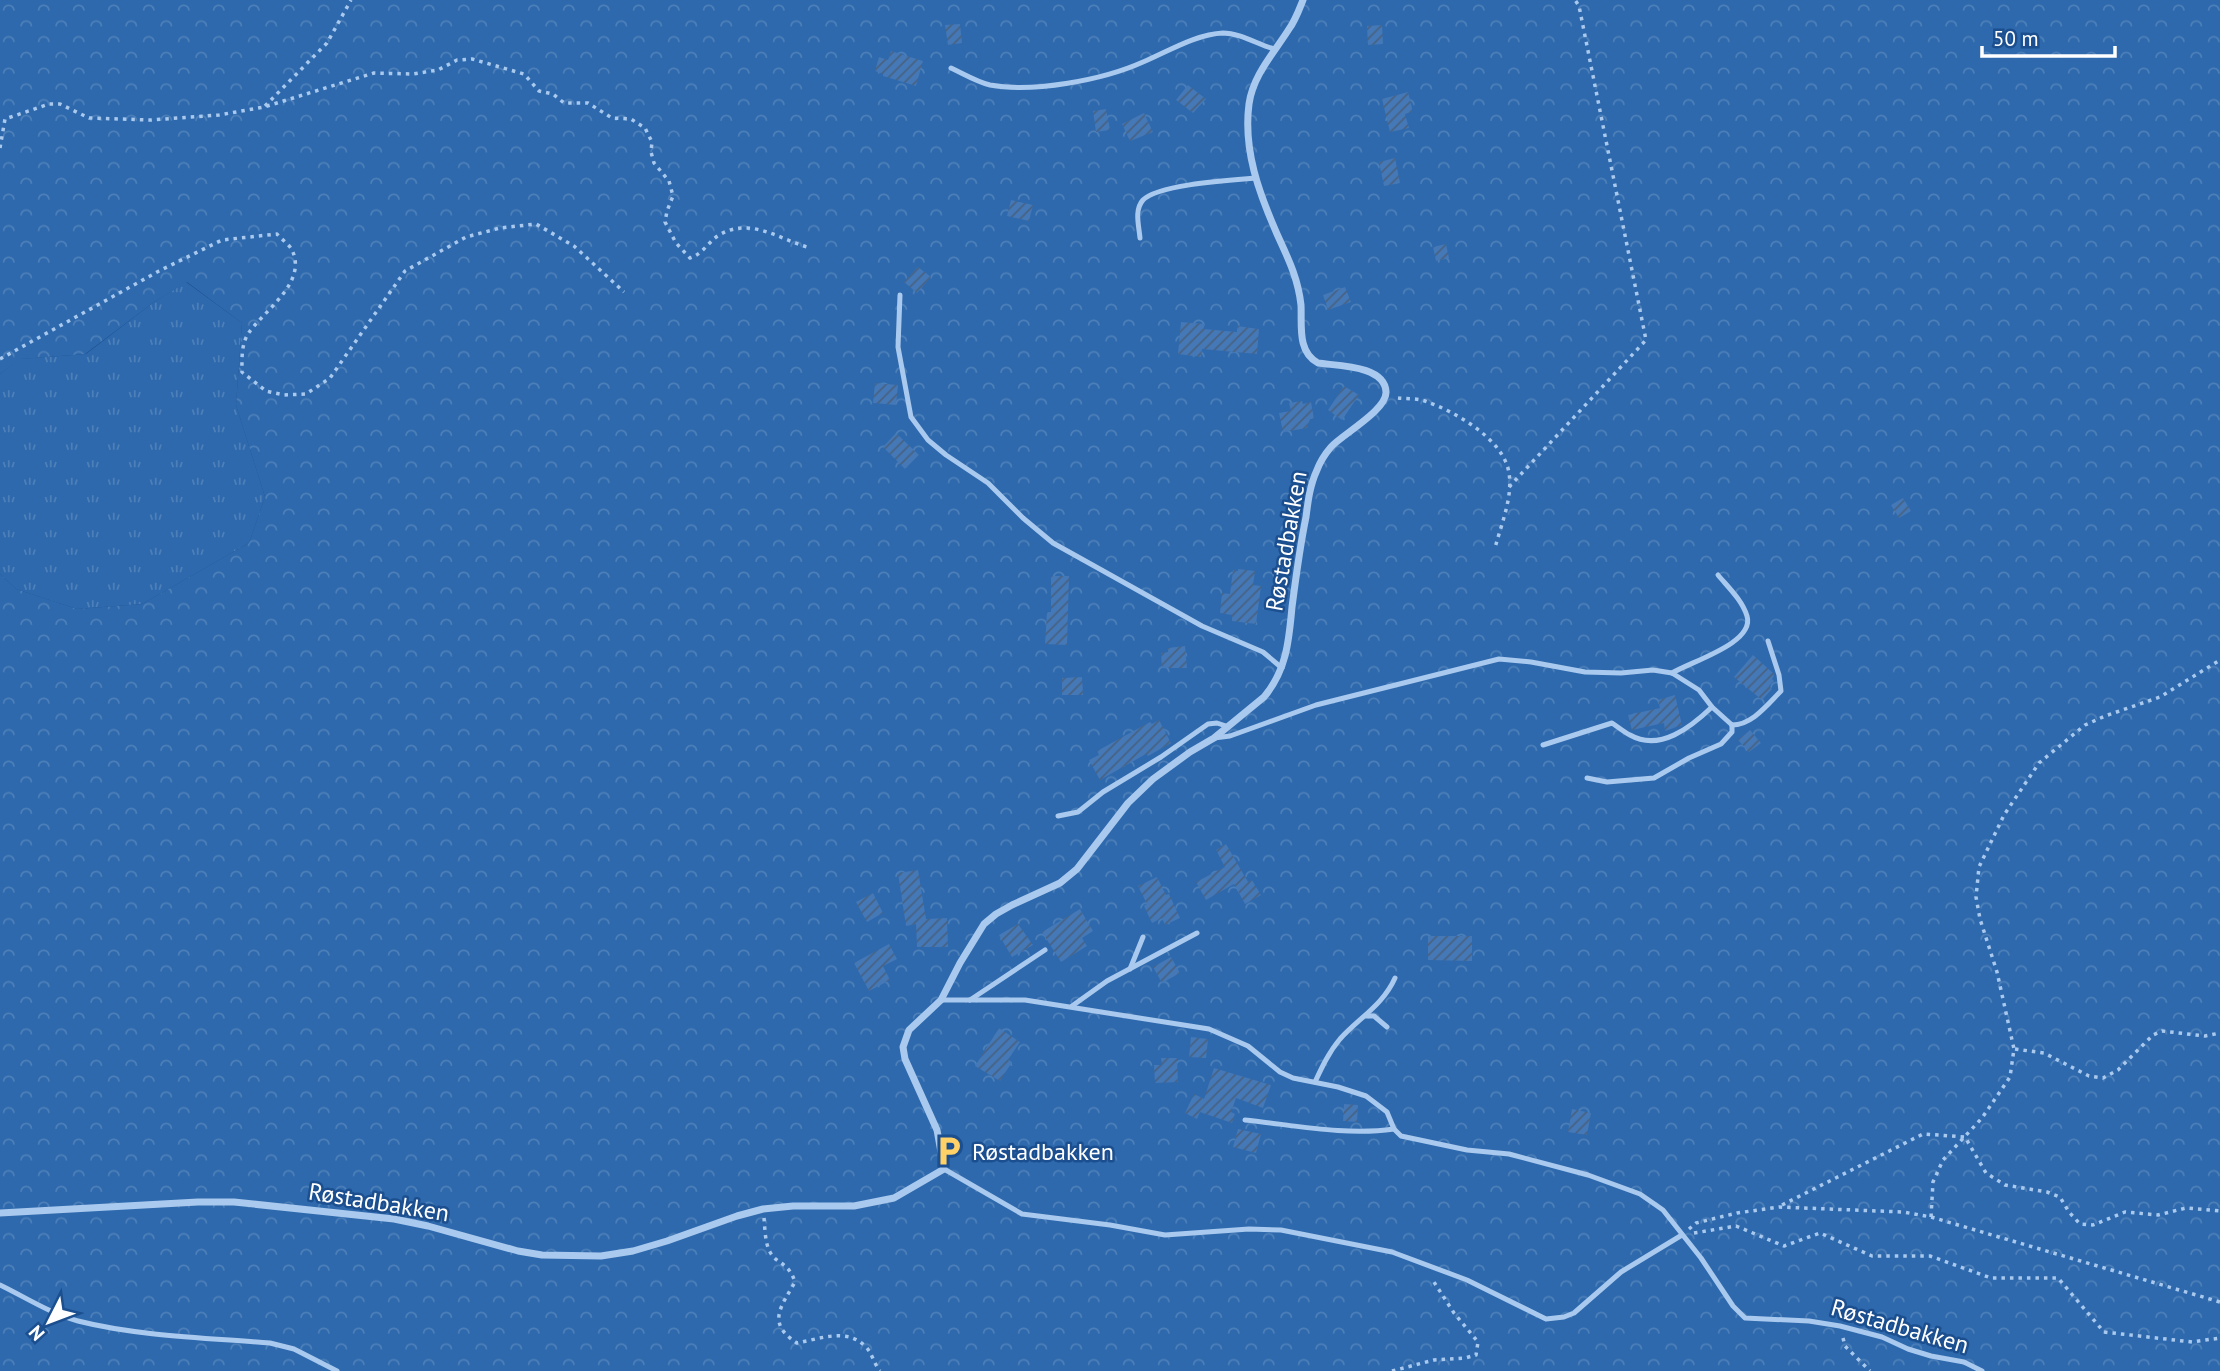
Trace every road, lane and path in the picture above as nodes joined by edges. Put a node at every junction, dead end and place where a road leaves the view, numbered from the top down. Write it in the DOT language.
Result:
graph roads {
  1 [pos="351,0"];
  2 [pos="1303,0"];
  3 [pos="1575,0"];
  4 [pos="1273,49"];
  5 [pos="951,68"];
  6 [pos="264,107"];
  7 [pos="0,148"];
  8 [pos="1256,178"];
  9 [pos="1140,238"];
  10 [pos="807,247"];
  11 [pos="624,292"];
  12 [pos="900,295"];
  13 [pos="0,359"];
  14 [pos="1385,398"];
  15 [pos="1509,487"];
  16 [pos="1494,548"];
  17 [pos="1718,575"];
  18 [pos="1768,641"];
  19 [pos="2220,660"];
  20 [pos="1282,668"];
  21 [pos="1672,673"];
  22 [pos="1712,707"];
  23 [pos="1732,725"];
  24 [pos="1226,726"];
  25 [pos="1214,738"];
  26 [pos="1543,745"];
  27 [pos="1587,778"];
  28 [pos="1058,816"];
  29 [pos="1197,933"];
  30 [pos="1143,937"];
  31 [pos="1045,950"];
  32 [pos="1130,969"];
  33 [pos="1395,978"];
  34 [pos="941,1000"];
  35 [pos="967,1001"];
  36 [pos="1072,1006"];
  37 [pos="1366,1016"];
  38 [pos="1387,1027"];
  39 [pos="2220,1033"];
  40 [pos="2014,1049"];
  41 [pos="1315,1082"];
  42 [pos="1245,1120"];
  43 [pos="1394,1129"];
  44 [pos="1965,1137"];
  45 [pos="944,1170"];
  46 [pos="1779,1207"];
  47 [pos="763,1209"];
  48 [pos="2220,1211"];
  49 [pos="0,1213"];
  50 [pos="1931,1217"];
  51 [pos="1682,1235"];
  52 [pos="1421,1262"];
  53 [pos="0,1285"];
  54 [pos="2220,1302"];
  55 [pos="1840,1326"];
  56 [pos="2220,1338"];
  57 [pos="337,1371"];
  58 [pos="880,1371"];
  59 [pos="1392,1371"];
  60 [pos="1870,1371"];
  61 [pos="1982,1371"];
  1 -- 6 [label="path"];
  2 -- 4 [label="street"];
  3 -- 15 [label="path"];
  4 -- 5 [label="lane"];
  4 -- 8 [label="street"];
  6 -- 7 [label="path"];
  6 -- 10 [label="path"];
  8 -- 9 [label="lane"];
  8 -- 14 [label="street"];
  11 -- 13 [label="path"];
  12 -- 20 [label="lane"];
  14 -- 15 [label="path"];
  14 -- 20 [label="street, Røstadbakken"];
  15 -- 16 [label="path"];
  17 -- 21 [label="lane, Røstadbakken"];
  18 -- 23 [label="lane"];
  19 -- 40 [label="path"];
  20 -- 24 [label="street, Røstadbakken"];
  21 -- 22 [label="lane"];
  21 -- 25 [label="lane, Røstadbakken"];
  22 -- 23 [label="lane"];
  22 -- 26 [label="lane"];
  23 -- 27 [label="lane"];
  24 -- 25 [label="street, Røstadbakken"];
  24 -- 28 [label="lane, Røstadbakken"];
  25 -- 34 [label="street, Røstadbakken"];
  29 -- 32 [label="lane"];
  30 -- 32 [label="lane"];
  31 -- 35 [label="lane"];
  32 -- 36 [label="lane"];
  33 -- 37 [label="lane"];
  34 -- 35 [label="lane"];
  34 -- 45 [label="street, Røstadbakken"];
  35 -- 36 [label="lane"];
  36 -- 41 [label="lane"];
  37 -- 38 [label="lane"];
  37 -- 41 [label="lane"];
  39 -- 40 [label="path"];
  40 -- 44 [label="path"];
  41 -- 43 [label="lane"];
  42 -- 43 [label="lane, Røstadbakken"];
  43 -- 51 [label="lane, Røstadbakken"];
  44 -- 46 [label="path"];
  44 -- 48 [label="path"];
  44 -- 50 [label="path"];
  45 -- 47 [label="street, Røstadbakken"];
  45 -- 52 [label="lane"];
  46 -- 50 [label="path"];
  46 -- 51 [label="path"];
  47 -- 49 [label="street, Røstadbakken"];
  47 -- 58 [label="path"];
  50 -- 54 [label="path"];
  51 -- 52 [label="lane"];
  51 -- 55 [label="lane, Røstadbakken"];
  51 -- 56 [label="path"];
  52 -- 59 [label="path"];
  53 -- 57 [label="lane"];
  55 -- 60 [label="path"];
  55 -- 61 [label="lane, Røstadbakken"];
}
